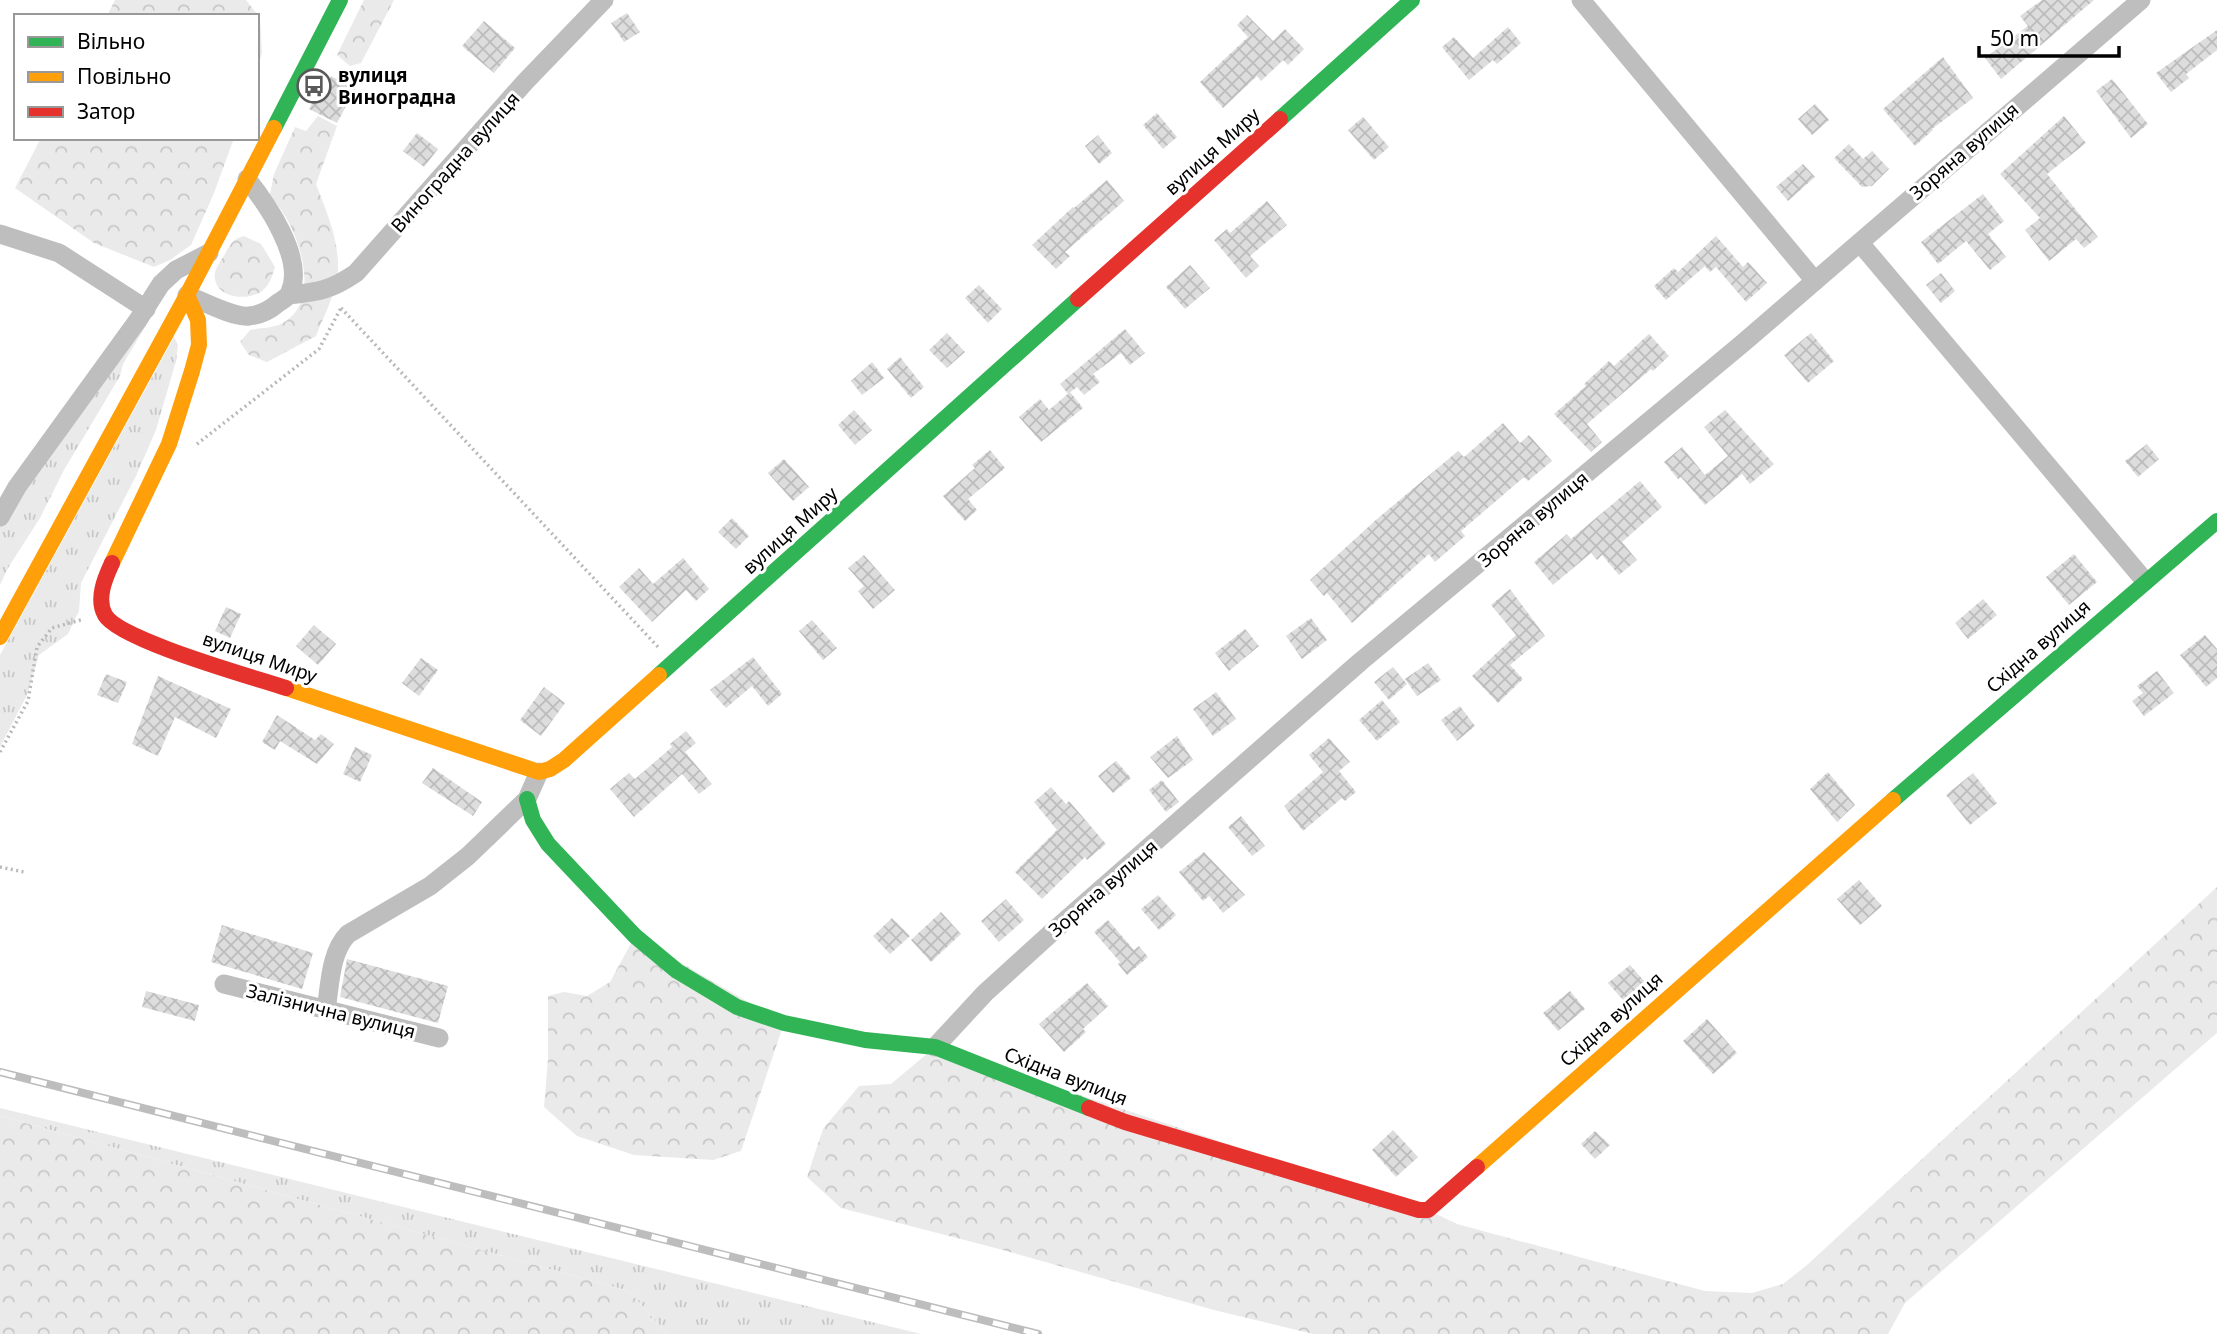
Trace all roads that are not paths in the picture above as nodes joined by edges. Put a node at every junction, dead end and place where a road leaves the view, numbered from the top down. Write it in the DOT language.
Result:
graph roads {
  1 [pos="340,0"];
  2 [pos="604,0"];
  3 [pos="1412,0"];
  4 [pos="1581,0"];
  5 [pos="2141,0"];
  6 [pos="247,179"];
  7 [pos="0,234"];
  8 [pos="1860,243"];
  9 [pos="209,253"];
  10 [pos="1815,281"];
  11 [pos="187,295"];
  12 [pos="289,295"];
  13 [pos="146,309"];
  14 [pos="0,517"];
  15 [pos="2217,521"];
  16 [pos="2145,582"];
  17 [pos="0,637"];
  18 [pos="539,772"];
  19 [pos="527,799"];
  20 [pos="224,984"];
  21 [pos="326,1010"];
  22 [pos="439,1038"];
  23 [pos="935,1047"];
  1 -- 6 [label="street"];
  2 -- 12 [label="street, Виноградна вулиця"];
  3 -- 18 [label="street, вулиця Миру"];
  4 -- 10 [label="street"];
  5 -- 8 [label="street, Зоряна вулиця"];
  6 -- 9 [label="street"];
  6 -- 12 [label="street"];
  7 -- 13 [label="street"];
  8 -- 10 [label="street, Зоряна вулиця"];
  8 -- 16 [label="street"];
  9 -- 11 [label="street"];
  9 -- 13 [label="street"];
  10 -- 23 [label="street, Зоряна вулиця"];
  11 -- 12 [label="street"];
  11 -- 17 [label="street"];
  11 -- 18 [label="street, вулиця Миру"];
  13 -- 14 [label="street"];
  15 -- 16 [label="street, Східна вулиця"];
  16 -- 23 [label="street, Східна вулиця"];
  18 -- 19 [label="street"];
  19 -- 21 [label="street"];
  19 -- 23 [label="street"];
  20 -- 21 [label="street, Залізнична вулиця"];
  21 -- 22 [label="street, Залізнична вулиця"];
}
